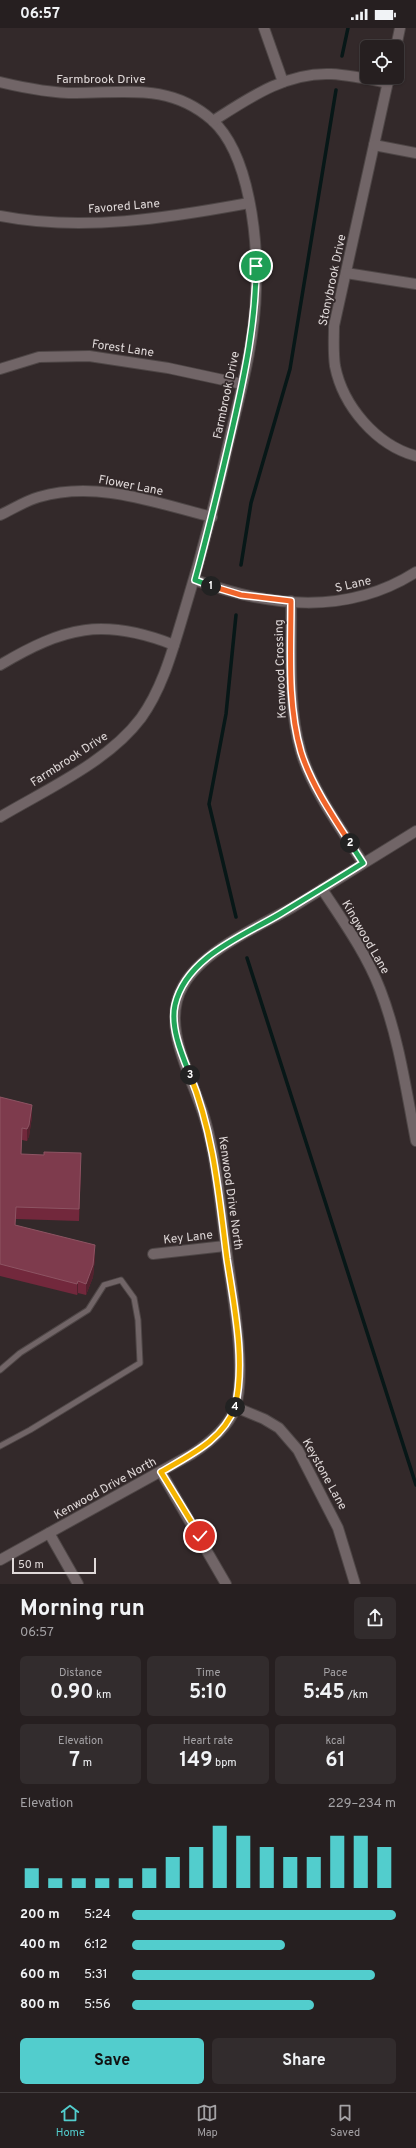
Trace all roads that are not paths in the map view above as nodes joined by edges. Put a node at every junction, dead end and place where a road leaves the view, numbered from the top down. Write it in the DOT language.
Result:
graph roads {
  1 [pos="264,28"];
  2 [pos="400,28"];
  3 [pos="397,40"];
  4 [pos="360,77"];
  5 [pos="0,82"];
  6 [pos="283,82"];
  7 [pos="388,84"];
  8 [pos="213,121"];
  9 [pos="374,145"];
  10 [pos="416,153"];
  11 [pos="249,203"];
  12 [pos="0,216"];
  13 [pos="346,273"];
  14 [pos="416,284"];
  15 [pos="0,369"];
  16 [pos="242,384"];
  17 [pos="416,456"];
  18 [pos="0,515"];
  19 [pos="212,517"];
  20 [pos="416,572"];
  21 [pos="195,580"];
  22 [pos="291,601"];
  23 [pos="174,645"];
  24 [pos="0,665"];
  25 [pos="0,817"];
  26 [pos="416,831"];
  27 [pos="363,863"];
  28 [pos="322,889"];
  29 [pos="416,1141"];
  30 [pos="225,1246"];
  31 [pos="153,1254"];
  32 [pos="0,1370"];
  33 [pos="236,1407"];
  34 [pos="0,1446"];
  35 [pos="161,1472"];
  36 [pos="49,1533"];
  37 [pos="0,1560"];
  38 [pos="78,1584"];
  39 [pos="226,1584"];
  40 [pos="354,1584"];
  1 -- 6 [label="street"];
  2 -- 3 [label="street"];
  4 -- 6 [label="street"];
  5 -- 8 [label="street, Farmbrook Drive"];
  6 -- 8 [label="street"];
  7 -- 9 [label="street, Stonybrook Drive"];
  8 -- 11 [label="street, Farmbrook Drive"];
  9 -- 10 [label="street"];
  9 -- 13 [label="street, Stonybrook Drive"];
  11 -- 12 [label="street, Favored Lane"];
  11 -- 16 [label="street, Farmbrook Drive"];
  13 -- 14 [label="street"];
  13 -- 17 [label="street, Stonybrook Drive"];
  15 -- 16 [label="street, Forest Lane"];
  16 -- 19 [label="street, Farmbrook Drive"];
  18 -- 19 [label="street, Flower Lane"];
  19 -- 21 [label="street, Farmbrook Drive"];
  20 -- 22 [label="street, S Lane"];
  21 -- 22 [label="street, S Lane"];
  21 -- 23 [label="street, Farmbrook Drive"];
  22 -- 27 [label="street, Kenwood Crossing"];
  23 -- 24 [label="street"];
  23 -- 25 [label="street, Farmbrook Drive"];
  26 -- 27 [label="street, Kenwood Drive North"];
  27 -- 28 [label="street, Kenwood Drive North"];
  28 -- 29 [label="street, Kingwood Lane"];
  28 -- 30 [label="street, Kenwood Drive North"];
  30 -- 31 [label="street, Key Lane"];
  30 -- 33 [label="street, Kenwood Drive North"];
  32 -- 34 [label="lane"];
  33 -- 35 [label="street, Kenwood Drive North"];
  33 -- 40 [label="street, Keystone Lane"];
  35 -- 36 [label="street, Kenwood Drive North"];
  35 -- 39 [label="street"];
  36 -- 37 [label="street, Kenwood Drive North"];
  36 -- 38 [label="street"];
}
